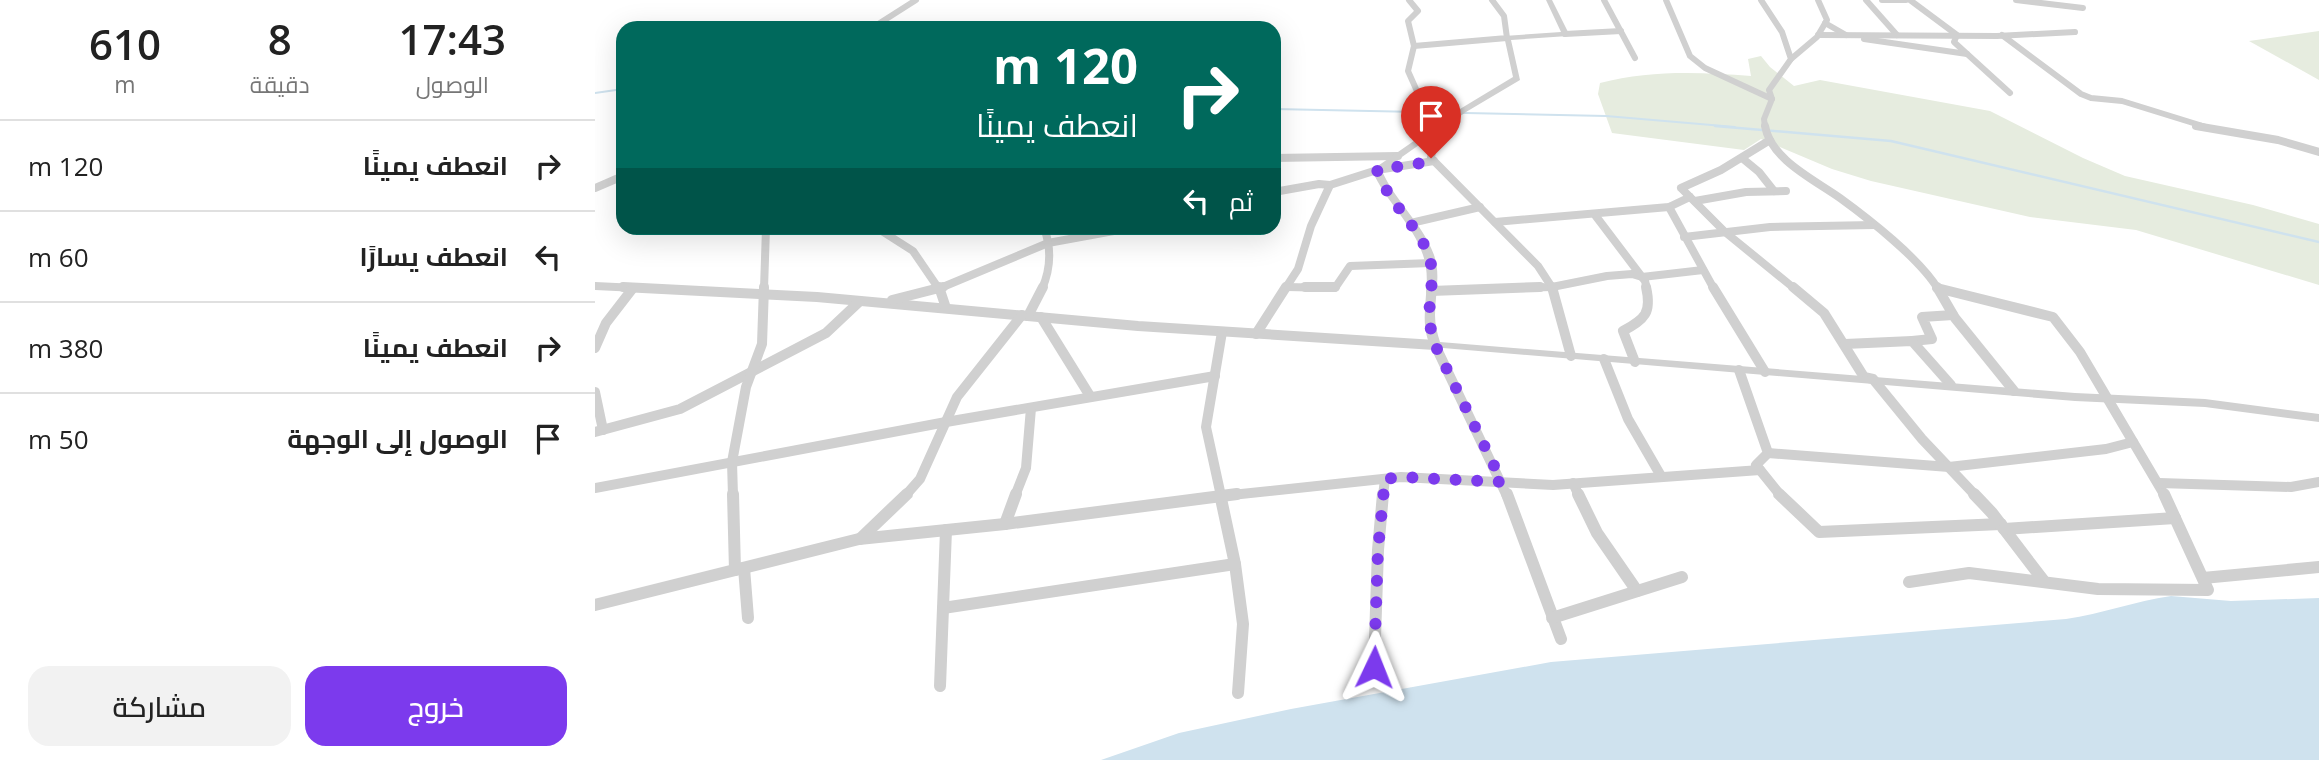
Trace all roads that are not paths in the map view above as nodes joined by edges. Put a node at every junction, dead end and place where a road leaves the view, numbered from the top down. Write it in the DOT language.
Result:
graph roads {
  1 [pos="916,0"];
  2 [pos="1409,0"];
  3 [pos="1492,0"];
  4 [pos="1549,0"];
  5 [pos="1604,0"];
  6 [pos="1666,0"];
  7 [pos="1761,0"];
  8 [pos="1818,0"];
  9 [pos="1866,0"];
  10 [pos="1882,0"];
  11 [pos="1908,0"];
  12 [pos="2016,0"];
  13 [pos="2083,8"];
  14 [pos="883,21"];
  15 [pos="1825,23"];
  16 [pos="1621,32"];
  17 [pos="2075,32"];
  18 [pos="1565,34"];
  19 [pos="1818,35"];
  20 [pos="1846,35"];
  21 [pos="1897,35"];
  22 [pos="1957,35"];
  23 [pos="2002,35"];
  24 [pos="1507,38"];
  25 [pos="1414,46"];
  26 [pos="1967,54"];
  27 [pos="1635,58"];
  28 [pos="1791,59"];
  29 [pos="2010,93"];
  30 [pos="1772,99"];
  31 [pos="1435,132"];
  32 [pos="1770,140"];
  33 [pos="2319,152"];
  34 [pos="1398,156"];
  35 [pos="1281,158"];
  36 [pos="1742,158"];
  37 [pos="1434,161"];
  38 [pos="1377,170"];
  39 [pos="616,179"];
  40 [pos="1330,185"];
  41 [pos="595,188"];
  42 [pos="1281,191"];
  43 [pos="1774,191"];
  44 [pos="1786,191"];
  45 [pos="1692,199"];
  46 [pos="1480,207"];
  47 [pos="1668,207"];
  48 [pos="1595,215"];
  49 [pos="1495,222"];
  50 [pos="1411,223"];
  51 [pos="1874,225"];
  52 [pos="1725,232"];
  53 [pos="766,235"];
  54 [pos="889,235"];
  55 [pos="1046,235"];
  56 [pos="1092,235"];
  57 [pos="1684,237"];
  58 [pos="1048,243"];
  59 [pos="1431,263"];
  60 [pos="1703,270"];
  61 [pos="1642,277"];
  62 [pos="595,286"];
  63 [pos="1286,287"];
  64 [pos="1552,287"];
  65 [pos="633,288"];
  66 [pos="1937,288"];
  67 [pos="939,289"];
  68 [pos="1431,291"];
  69 [pos="762,294"];
  70 [pos="860,301"];
  71 [pos="881,302"];
  72 [pos="946,308"];
  73 [pos="1953,315"];
  74 [pos="1025,316"];
  75 [pos="1041,317"];
  76 [pos="1222,332"];
  77 [pos="1257,334"];
  78 [pos="1912,341"];
  79 [pos="1845,344"];
  80 [pos="1435,345"];
  81 [pos="595,348"];
  82 [pos="1571,356"];
  83 [pos="1604,359"];
  84 [pos="1635,362"];
  85 [pos="753,369"];
  86 [pos="1739,370"];
  87 [pos="1765,372"];
  88 [pos="1215,376"];
  89 [pos="1873,379"];
  90 [pos="1951,385"];
  91 [pos="2014,391"];
  92 [pos="595,392"];
  93 [pos="1090,396"];
  94 [pos="2105,398"];
  95 [pos="1031,408"];
  96 [pos="2319,418"];
  97 [pos="946,422"];
  98 [pos="599,431"];
  99 [pos="2133,442"];
  100 [pos="1768,453"];
  101 [pos="732,462"];
  102 [pos="1949,467"];
  103 [pos="1760,470"];
  104 [pos="1661,475"];
  105 [pos="1385,479"];
  106 [pos="1502,482"];
  107 [pos="1573,483"];
  108 [pos="2159,484"];
  109 [pos="2316,485"];
  110 [pos="595,488"];
  111 [pos="1220,497"];
  112 [pos="2175,518"];
  113 [pos="1005,524"];
  114 [pos="2002,526"];
  115 [pos="946,530"];
  116 [pos="859,539"];
  117 [pos="1235,564"];
  118 [pos="2319,567"];
  119 [pos="740,569"];
  120 [pos="1682,577"];
  121 [pos="2203,578"];
  122 [pos="2043,580"];
  123 [pos="1909,582"];
  124 [pos="1637,591"];
  125 [pos="595,606"];
  126 [pos="943,608"];
  127 [pos="748,618"];
  128 [pos="1552,618"];
  129 [pos="1561,639"];
  130 [pos="1374,667"];
  131 [pos="940,686"];
  132 [pos="1238,693"];
  1 -- 14 [label="street"];
  2 -- 25 [label="street"];
  3 -- 24 [label="street"];
  4 -- 18 [label="street"];
  5 -- 16 [label="street"];
  6 -- 30 [label="street"];
  7 -- 28 [label="street"];
  8 -- 15 [label="street"];
  9 -- 21 [label="street"];
  10 -- 11 [label="street"];
  11 -- 22 [label="street"];
  12 -- 13 [label="street"];
  15 -- 19 [label="street"];
  15 -- 20 [label="street"];
  16 -- 18 [label="street"];
  16 -- 27 [label="street"];
  17 -- 23 [label="street"];
  18 -- 24 [label="street"];
  19 -- 20 [label="street"];
  19 -- 28 [label="street"];
  20 -- 21 [label="street"];
  20 -- 26 [label="street"];
  21 -- 22 [label="street"];
  22 -- 23 [label="street"];
  22 -- 26 [label="street"];
  23 -- 33 [label="street"];
  24 -- 25 [label="street"];
  24 -- 31 [label="street"];
  25 -- 31 [label="street"];
  26 -- 29 [label="street"];
  28 -- 30 [label="street"];
  30 -- 32 [label="street"];
  31 -- 34 [label="street"];
  31 -- 37 [label="street"];
  32 -- 36 [label="street"];
  32 -- 51 [label="street"];
  34 -- 35 [label="street"];
  34 -- 38 [label="street"];
  36 -- 43 [label="street"];
  36 -- 45 [label="street"];
  37 -- 38 [label="street"];
  37 -- 46 [label="street"];
  38 -- 40 [label="street"];
  38 -- 50 [label="street"];
  39 -- 41 [label="street"];
  40 -- 42 [label="street"];
  40 -- 63 [label="street"];
  43 -- 44 [label="street"];
  43 -- 45 [label="street"];
  45 -- 47 [label="street"];
  45 -- 52 [label="street"];
  46 -- 49 [label="street"];
  46 -- 50 [label="street"];
  47 -- 48 [label="street"];
  47 -- 57 [label="street"];
  48 -- 49 [label="street"];
  48 -- 61 [label="street"];
  49 -- 64 [label="street"];
  50 -- 59 [label="street"];
  51 -- 52 [label="street"];
  51 -- 66 [label="street"];
  52 -- 57 [label="street"];
  52 -- 79 [label="street"];
  53 -- 69 [label="street"];
  54 -- 67 [label="street"];
  55 -- 58 [label="street"];
  56 -- 58 [label="street"];
  57 -- 60 [label="street"];
  58 -- 67 [label="street"];
  58 -- 74 [label="street"];
  59 -- 63 [label="street"];
  59 -- 68 [label="street"];
  60 -- 61 [label="street"];
  60 -- 87 [label="street"];
  61 -- 64 [label="street"];
  61 -- 84 [label="street"];
  62 -- 65 [label="street"];
  63 -- 77 [label="street"];
  64 -- 68 [label="street"];
  64 -- 82 [label="street"];
  65 -- 69 [label="street"];
  65 -- 81 [label="street"];
  66 -- 73 [label="street"];
  66 -- 94 [label="street"];
  67 -- 71 [label="street"];
  67 -- 72 [label="street"];
  68 -- 80 [label="street"];
  69 -- 70 [label="street"];
  69 -- 85 [label="street"];
  70 -- 71 [label="street"];
  70 -- 85 [label="street"];
  71 -- 72 [label="street"];
  72 -- 74 [label="street"];
  73 -- 78 [label="street"];
  73 -- 91 [label="street"];
  74 -- 75 [label="street"];
  74 -- 97 [label="street"];
  75 -- 76 [label="street"];
  75 -- 93 [label="street"];
  76 -- 77 [label="street"];
  76 -- 88 [label="street"];
  77 -- 80 [label="street"];
  78 -- 79 [label="street"];
  78 -- 90 [label="street"];
  79 -- 89 [label="street"];
  80 -- 82 [label="street"];
  80 -- 106 [label="street"];
  82 -- 83 [label="street"];
  83 -- 84 [label="street"];
  83 -- 104 [label="street"];
  84 -- 86 [label="street"];
  85 -- 98 [label="street"];
  85 -- 101 [label="street"];
  86 -- 87 [label="street"];
  86 -- 100 [label="street"];
  87 -- 89 [label="street"];
  88 -- 93 [label="street"];
  88 -- 111 [label="street"];
  89 -- 90 [label="street"];
  89 -- 102 [label="street"];
  90 -- 91 [label="street"];
  91 -- 94 [label="street"];
  92 -- 98 [label="street"];
  93 -- 95 [label="street"];
  94 -- 96 [label="street"];
  94 -- 99 [label="street"];
  95 -- 97 [label="street"];
  95 -- 113 [label="street"];
  97 -- 101 [label="street"];
  97 -- 116 [label="street"];
  99 -- 102 [label="street"];
  99 -- 108 [label="street"];
  100 -- 102 [label="street"];
  100 -- 103 [label="street"];
  101 -- 110 [label="street"];
  101 -- 119 [label="street"];
  102 -- 114 [label="street"];
  103 -- 104 [label="street"];
  103 -- 114 [label="street"];
  104 -- 107 [label="street"];
  105 -- 106 [label="street"];
  105 -- 111 [label="street"];
  105 -- 130 [label="street"];
  106 -- 107 [label="street"];
  106 -- 128 [label="street"];
  107 -- 124 [label="street"];
  108 -- 109 [label="street"];
  108 -- 112 [label="street"];
  111 -- 113 [label="street"];
  111 -- 117 [label="street"];
  112 -- 114 [label="street"];
  112 -- 121 [label="street"];
  113 -- 115 [label="street"];
  114 -- 122 [label="street"];
  115 -- 116 [label="street"];
  115 -- 126 [label="street"];
  116 -- 119 [label="street"];
  117 -- 126 [label="street"];
  117 -- 132 [label="street"];
  118 -- 121 [label="street"];
  119 -- 125 [label="street"];
  119 -- 127 [label="street"];
  120 -- 124 [label="street"];
  121 -- 122 [label="street"];
  122 -- 123 [label="street"];
  124 -- 128 [label="street"];
  126 -- 131 [label="street"];
  128 -- 129 [label="street"];
}
